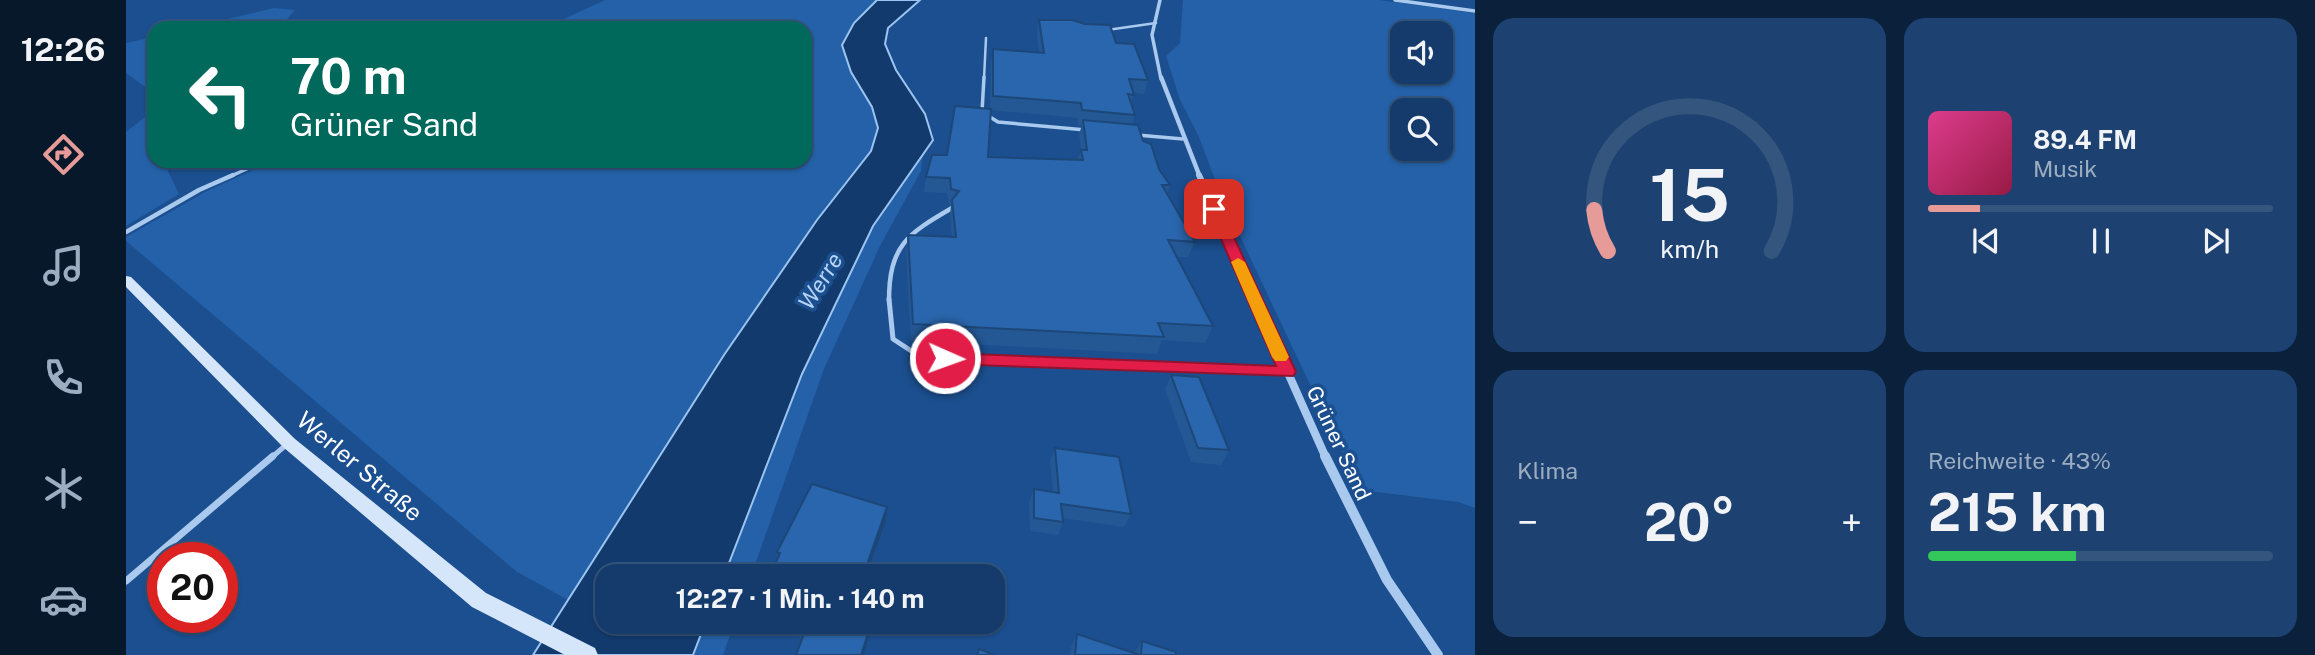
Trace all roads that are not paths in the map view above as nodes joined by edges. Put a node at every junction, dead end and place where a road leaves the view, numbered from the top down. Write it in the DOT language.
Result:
graph roads {
  1 [pos="1160,0"];
  2 [pos="1395,0"];
  3 [pos="1475,11"];
  4 [pos="1156,23"];
  5 [pos="1095,31"];
  6 [pos="986,38"];
  7 [pos="1091,130"];
  8 [pos="1130,134"];
  9 [pos="1183,139"];
  10 [pos="248,168"];
  11 [pos="952,208"];
  12 [pos="126,232"];
  13 [pos="126,280"];
  14 [pos="1287,372"];
  15 [pos="289,443"];
  16 [pos="126,581"];
  17 [pos="587,655"];
  18 [pos="1438,655"];
  1 -- 4 [label="street, Grüner Sand"];
  2 -- 3 [label="street"];
  4 -- 5 [label="lane"];
  4 -- 9 [label="street, Grüner Sand"];
  6 -- 7 [label="lane"];
  8 -- 9 [label="lane"];
  9 -- 14 [label="street, Grüner Sand"];
  10 -- 12 [label="lane"];
  11 -- 14 [label="lane"];
  13 -- 15 [label="main road, Werler Straße"];
  14 -- 18 [label="street, Grüner Sand"];
  15 -- 16 [label="lane"];
  15 -- 17 [label="main road, Werler Straße"];
}
